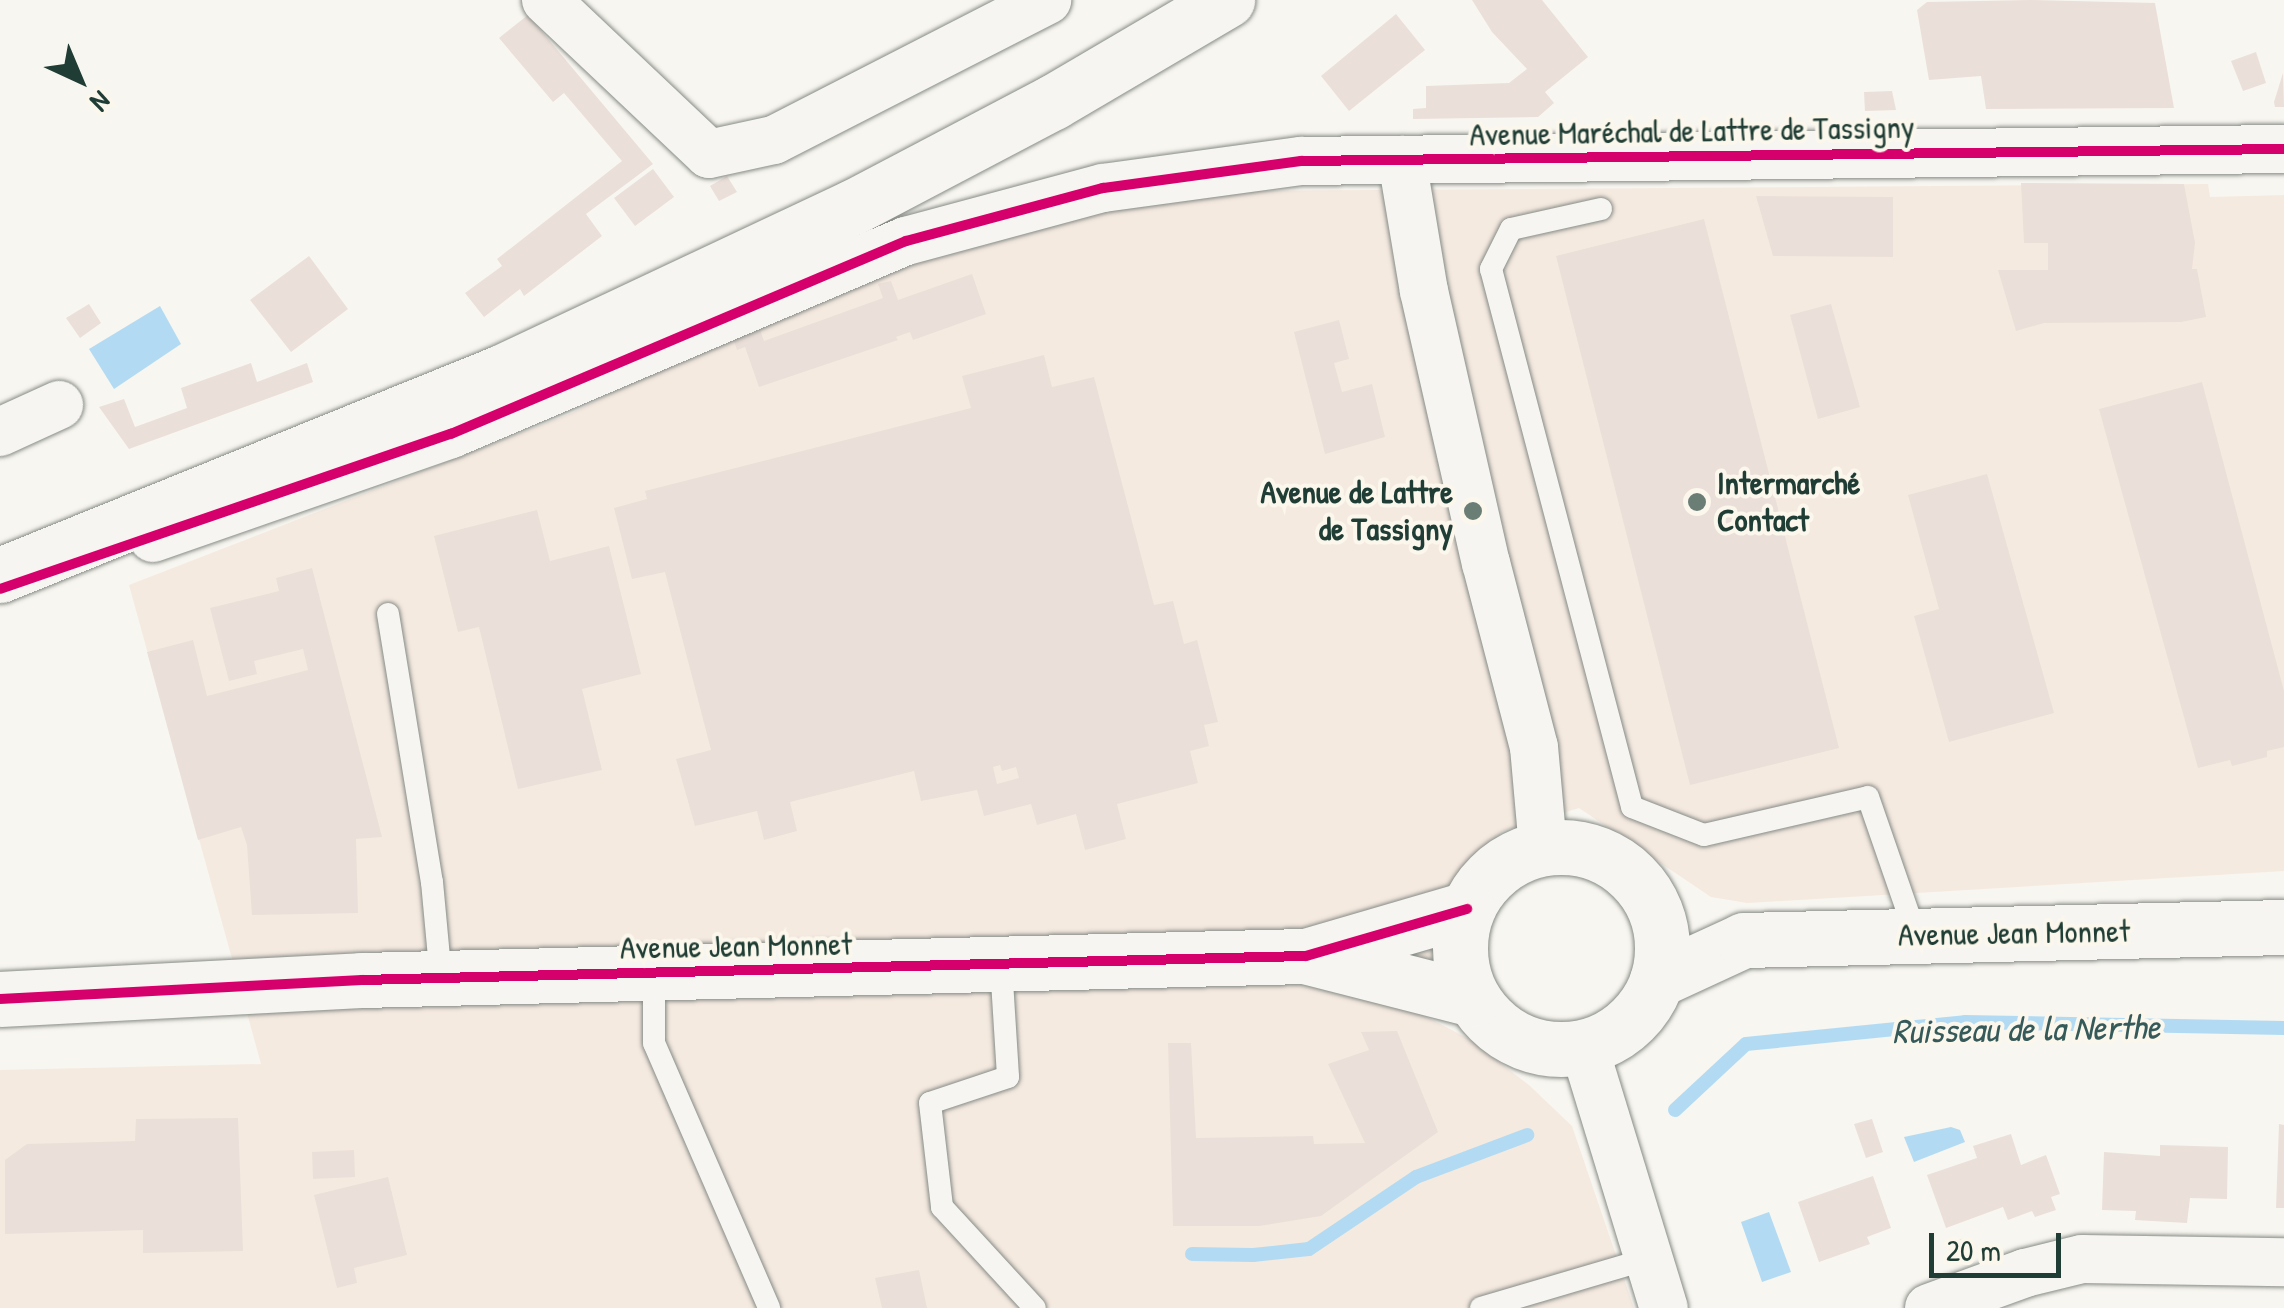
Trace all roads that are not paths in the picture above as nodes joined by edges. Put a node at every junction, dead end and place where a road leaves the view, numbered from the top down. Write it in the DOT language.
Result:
graph roads {
  1 [pos="546,0"];
  2 [pos="1047,0"];
  3 [pos="1226,0"];
  4 [pos="2284,149"];
  5 [pos="1402,160"];
  6 [pos="1600,209"];
  7 [pos="59,405"];
  8 [pos="0,432"];
  9 [pos="140,516"];
  10 [pos="0,554"];
  11 [pos="0,575"];
  12 [pos="0,589"];
  13 [pos="388,614"];
  14 [pos="1543,848"];
  15 [pos="1641,884"];
  16 [pos="1466,909"];
  17 [pos="2284,927"];
  18 [pos="1916,936"];
  19 [pos="1744,940"];
  20 [pos="1306,956"];
  21 [pos="1000,964"];
  22 [pos="654,973"];
  23 [pos="440,979"];
  24 [pos="1657,980"];
  25 [pos="1473,998"];
  26 [pos="0,999"];
  27 [pos="1584,1047"];
  28 [pos="1647,1259"];
  29 [pos="2284,1262"];
  30 [pos="1935,1307"];
  31 [pos="769,1308"];
  32 [pos="1035,1308"];
  33 [pos="1481,1308"];
  34 [pos="1664,1308"];
  1 -- 2 [label="street"];
  3 -- 9 [label="street"];
  4 -- 5 [label="street, Avenue Maréchal de Lattre de Tassigny"];
  5 -- 12 [label="street, Avenue Maréchal de Lattre de Tassigny"];
  5 -- 14 [label="street"];
  6 -- 18 [label="lane"];
  7 -- 8 [label="street"];
  9 -- 10 [label="street"];
  9 -- 11 [label="street"];
  13 -- 23 [label="lane"];
  14 -- 15 [label="street"];
  14 -- 16 [label="street"];
  15 -- 19 [label="street, Avenue Jean Monnet"];
  15 -- 24 [label="street"];
  16 -- 20 [label="street, Avenue Jean Monnet"];
  16 -- 25 [label="street"];
  17 -- 18 [label="street, Avenue Jean Monnet"];
  18 -- 19 [label="street, Avenue Jean Monnet"];
  19 -- 24 [label="street, Avenue Jean Monnet"];
  20 -- 21 [label="street, Avenue Jean Monnet"];
  20 -- 25 [label="street, Avenue Jean Monnet"];
  21 -- 22 [label="street, Avenue Jean Monnet"];
  21 -- 32 [label="lane"];
  22 -- 23 [label="street, Avenue Jean Monnet"];
  22 -- 31 [label="lane"];
  23 -- 26 [label="street, Avenue Jean Monnet"];
  24 -- 27 [label="street"];
  25 -- 27 [label="street"];
  27 -- 28 [label="street"];
  28 -- 33 [label="lane"];
  28 -- 34 [label="street"];
  29 -- 30 [label="street"];
}
